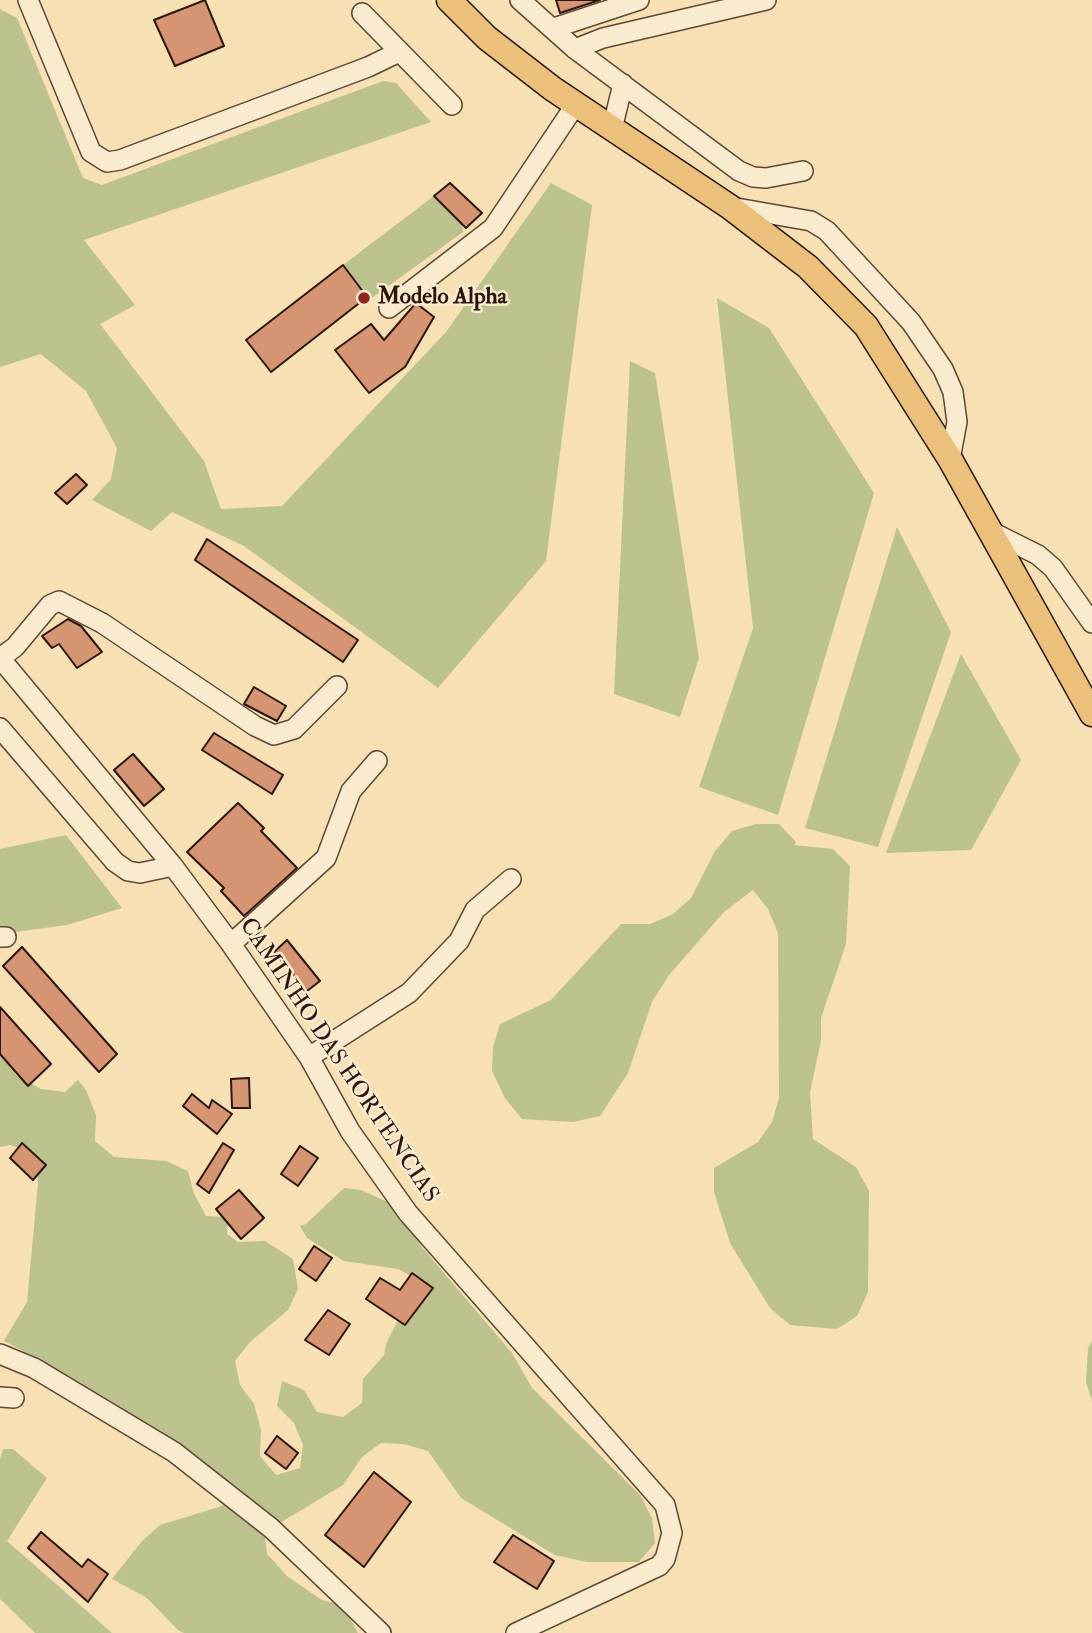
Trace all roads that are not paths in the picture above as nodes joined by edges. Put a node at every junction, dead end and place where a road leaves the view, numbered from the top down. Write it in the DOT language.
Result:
graph roads {
  1 [pos="28,0"];
  2 [pos="449,0"];
  3 [pos="520,0"];
  4 [pos="639,0"];
  5 [pos="766,0"];
  6 [pos="362,13"];
  7 [pos="554,28"];
  8 [pos="575,49"];
  9 [pos="397,53"];
  10 [pos="624,84"];
  11 [pos="576,104"];
  12 [pos="452,106"];
  13 [pos="612,129"];
  14 [pos="803,171"];
  15 [pos="730,207"];
  16 [pos="389,308"];
  17 [pos="950,459"];
  18 [pos="992,532"];
  19 [pos="1092,623"];
  20 [pos="0,658"];
  21 [pos="337,686"];
  22 [pos="1092,714"];
  23 [pos="0,728"];
  24 [pos="376,761"];
  25 [pos="173,866"];
  26 [pos="511,879"];
  27 [pos="231,944"];
  28 [pos="309,1057"];
  29 [pos="0,1354"];
  30 [pos="382,1633"];
  31 [pos="516,1633"];
  1 -- 9 [label="street"];
  2 -- 11 [label="main road"];
  3 -- 7 [label="street"];
  4 -- 7 [label="street"];
  5 -- 8 [label="street"];
  6 -- 9 [label="street"];
  7 -- 8 [label="street"];
  8 -- 10 [label="street"];
  9 -- 12 [label="street"];
  10 -- 13 [label="street"];
  10 -- 14 [label="street"];
  11 -- 13 [label="main road"];
  11 -- 16 [label="street"];
  13 -- 15 [label="main road"];
  15 -- 17 [label="main road"];
  15 -- 17 [label="street"];
  17 -- 18 [label="main road"];
  18 -- 19 [label="street"];
  18 -- 22 [label="main road"];
  20 -- 21 [label="street"];
  20 -- 25 [label="street, CAMINHO DAS HORTENCIAS"];
  23 -- 25 [label="street"];
  24 -- 27 [label="street"];
  25 -- 27 [label="street, CAMINHO DAS HORTENCIAS"];
  26 -- 28 [label="street"];
  27 -- 28 [label="street, CAMINHO DAS HORTENCIAS"];
  28 -- 31 [label="street, CAMINHO DAS HORTENCIAS"];
  29 -- 30 [label="street"];
}
